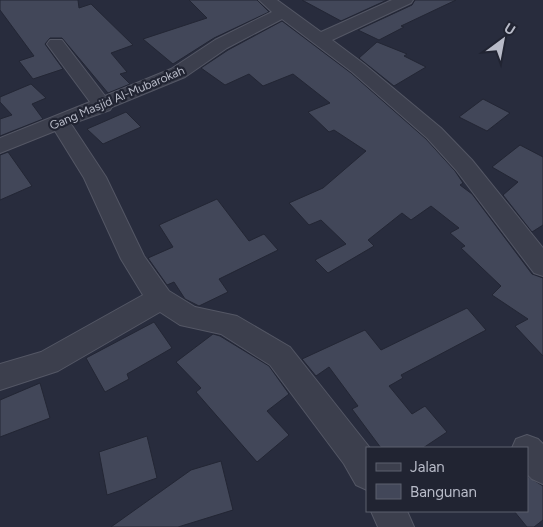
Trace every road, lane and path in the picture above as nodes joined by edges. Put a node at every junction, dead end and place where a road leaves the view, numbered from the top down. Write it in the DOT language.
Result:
graph roads {
  1 [pos="267,0"];
  2 [pos="405,0"];
  3 [pos="354,9"];
  4 [pos="282,13"];
  5 [pos="311,34"];
  6 [pos="56,44"];
  7 [pos="103,106"];
  8 [pos="60,123"];
  9 [pos="0,146"];
  10 [pos="543,266"];
  11 [pos="160,299"];
  12 [pos="0,377"];
  13 [pos="528,451"];
  14 [pos="543,468"];
  15 [pos="366,472"];
  16 [pos="389,512"];
  17 [pos="398,527"];
  1 -- 4 [label="street"];
  2 -- 5 [label="street"];
  3 -- 5 [label="street"];
  4 -- 5 [label="street"];
  4 -- 7 [label="street, Gang Masjid Al-Mubarokah"];
  5 -- 10 [label="street"];
  6 -- 7 [label="street"];
  7 -- 8 [label="street, Gang Masjid Al-Mubarokah"];
  8 -- 9 [label="street, Gang Masjid Al-Mubarokah"];
  8 -- 11 [label="street"];
  11 -- 12 [label="street"];
  11 -- 15 [label="street"];
  13 -- 14 [label="street"];
  16 -- 17 [label="street"];
}
